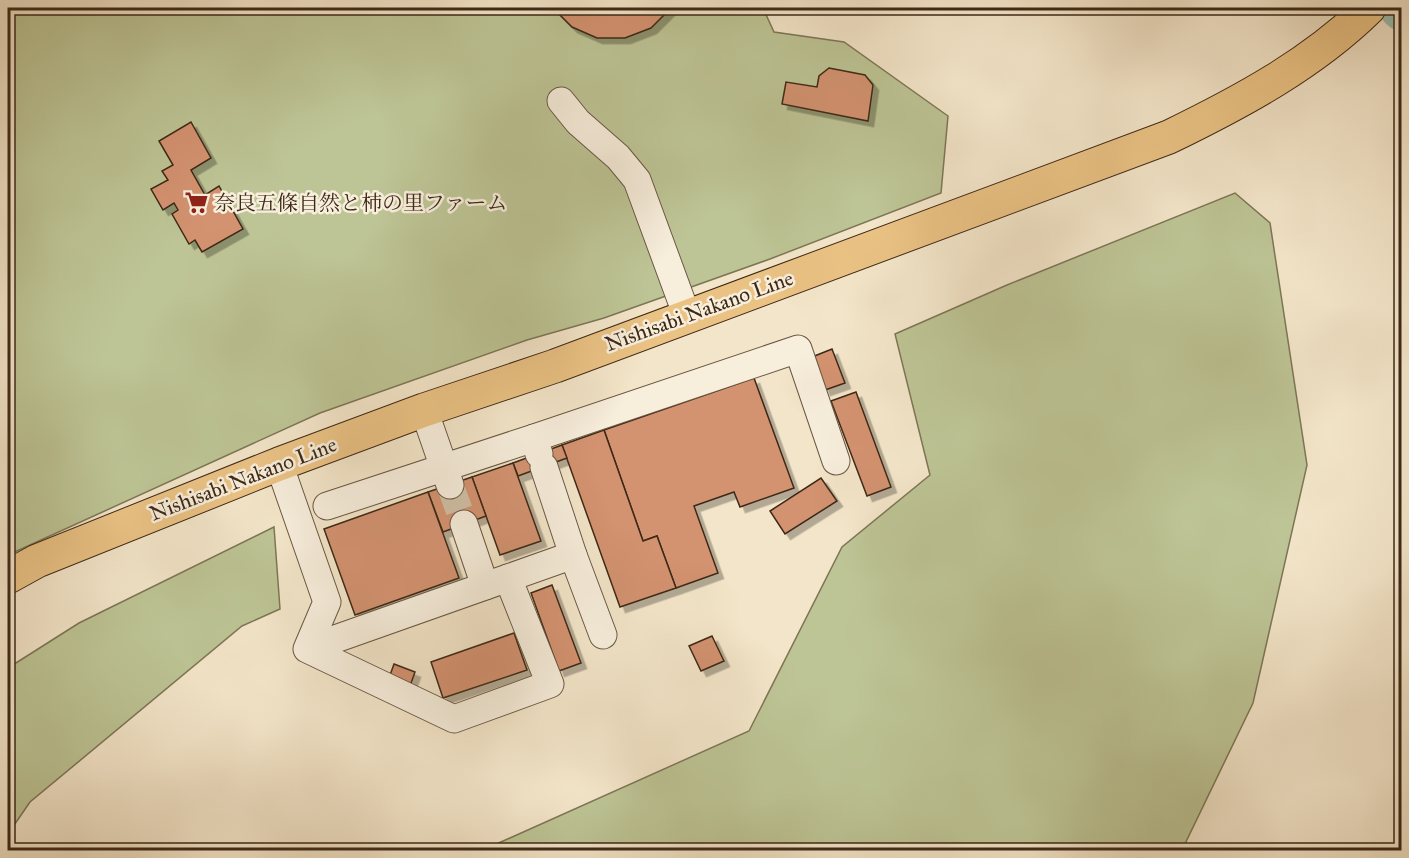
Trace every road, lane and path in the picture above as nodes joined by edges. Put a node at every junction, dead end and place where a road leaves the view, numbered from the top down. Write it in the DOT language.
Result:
graph roads {
  1 [pos="1361,16"];
  2 [pos="561,101"];
  3 [pos="687,316"];
  4 [pos="424,410"];
  5 [pos="539,453"];
  6 [pos="836,461"];
  7 [pos="279,464"];
  8 [pos="446,476"];
  9 [pos="327,506"];
  10 [pos="464,524"];
  11 [pos="573,555"];
  12 [pos="8,577"];
  13 [pos="496,582"];
  14 [pos="603,635"];
  15 [pos="307,649"];
  1 -- 3 [label="main road, Nishisabi Nakano Line"];
  2 -- 3 [label="lane"];
  3 -- 4 [label="main road, Nishisabi Nakano Line"];
  4 -- 7 [label="main road, Nishisabi Nakano Line"];
  4 -- 8 [label="lane"];
  5 -- 6 [label="lane"];
  5 -- 8 [label="lane"];
  5 -- 11 [label="lane"];
  7 -- 12 [label="main road, Nishisabi Nakano Line"];
  7 -- 15 [label="lane"];
  8 -- 9 [label="lane"];
  10 -- 13 [label="lane"];
  11 -- 13 [label="lane"];
  11 -- 14 [label="lane"];
  13 -- 15 [label="lane"];
  13 -- 15 [label="lane"];
}
